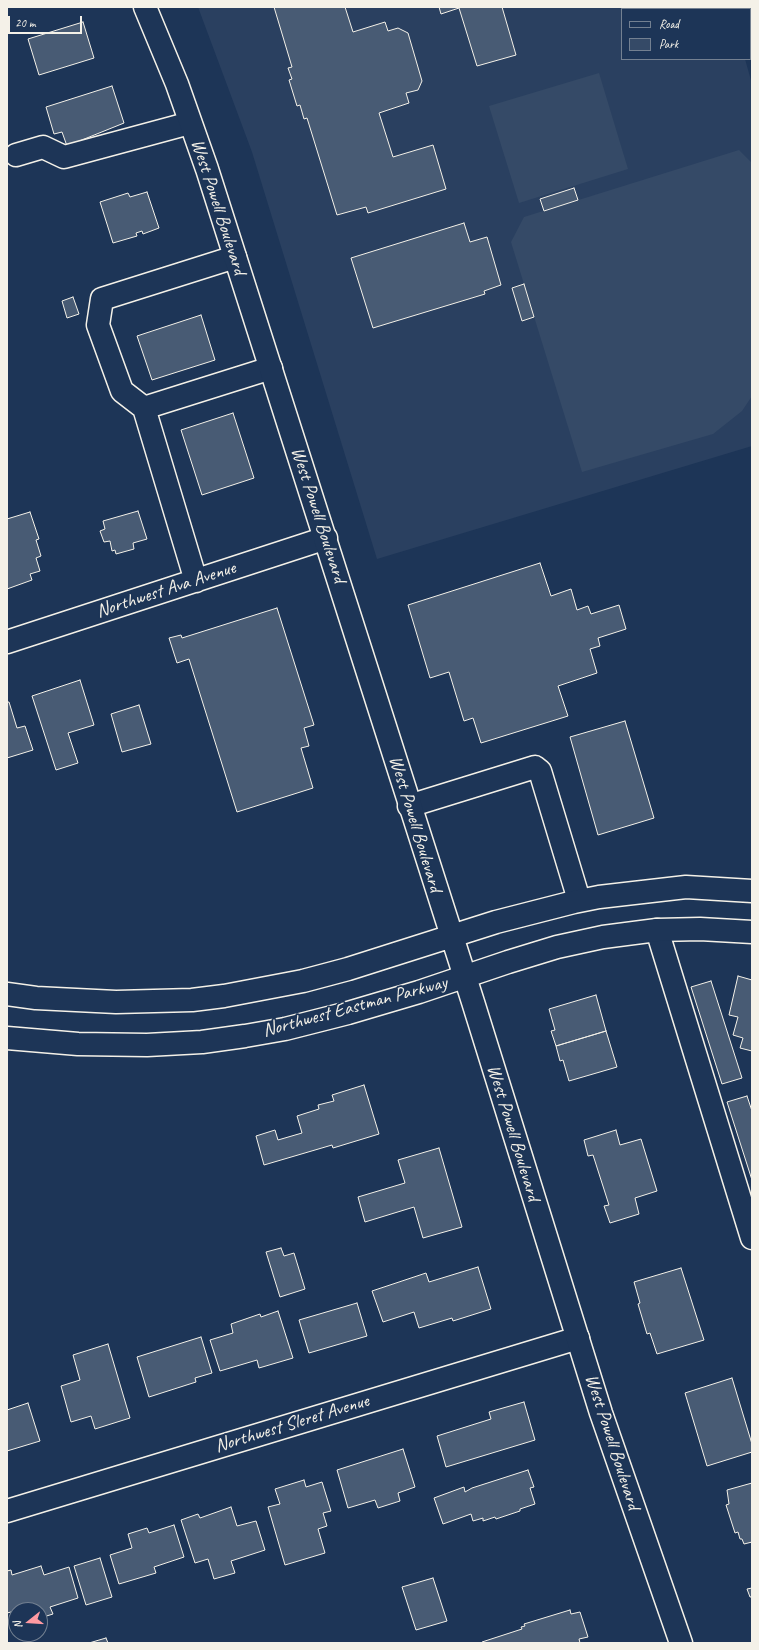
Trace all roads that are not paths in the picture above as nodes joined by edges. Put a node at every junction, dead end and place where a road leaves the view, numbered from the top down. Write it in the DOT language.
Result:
graph roads {
  1 [pos="145,7"];
  2 [pos="190,123"];
  3 [pos="16,155"];
  4 [pos="235,257"];
  5 [pos="271,368"];
  6 [pos="144,408"];
  7 [pos="326,538"];
  8 [pos="196,580"];
  9 [pos="7,642"];
  10 [pos="409,806"];
  11 [pos="752,891"];
  12 [pos="579,900"];
  13 [pos="657,930"];
  14 [pos="752,932"];
  15 [pos="451,936"];
  16 [pos="464,976"];
  17 [pos="7,994"];
  18 [pos="7,1038"];
  19 [pos="752,1238"];
  20 [pos="578,1338"];
  21 [pos="7,1511"];
  22 [pos="681,1643"];
  1 -- 2 [label="main road, West Powell Boulevard"];
  2 -- 3 [label="main road"];
  2 -- 4 [label="main road, West Powell Boulevard"];
  4 -- 5 [label="main road, West Powell Boulevard"];
  4 -- 6 [label="main road"];
  5 -- 6 [label="main road"];
  5 -- 7 [label="main road, West Powell Boulevard"];
  6 -- 8 [label="main road"];
  7 -- 8 [label="main road, Northwest Ava Avenue"];
  7 -- 10 [label="main road, West Powell Boulevard"];
  8 -- 9 [label="main road, Northwest Ava Avenue"];
  10 -- 12 [label="main road"];
  10 -- 15 [label="main road, West Powell Boulevard"];
  11 -- 12 [label="main road, Northwest Eastman Parkway"];
  12 -- 15 [label="main road, Northwest Eastman Parkway"];
  13 -- 14 [label="main road, Northwest Eastman Parkway"];
  13 -- 16 [label="main road, Northwest Eastman Parkway"];
  13 -- 19 [label="main road"];
  15 -- 16 [label="main road, West Powell Boulevard"];
  15 -- 17 [label="main road, Northwest Eastman Parkway"];
  16 -- 18 [label="main road, Northwest Eastman Parkway"];
  16 -- 20 [label="main road, West Powell Boulevard"];
  20 -- 21 [label="main road, Northwest Sleret Avenue"];
  20 -- 22 [label="main road, West Powell Boulevard"];
}
